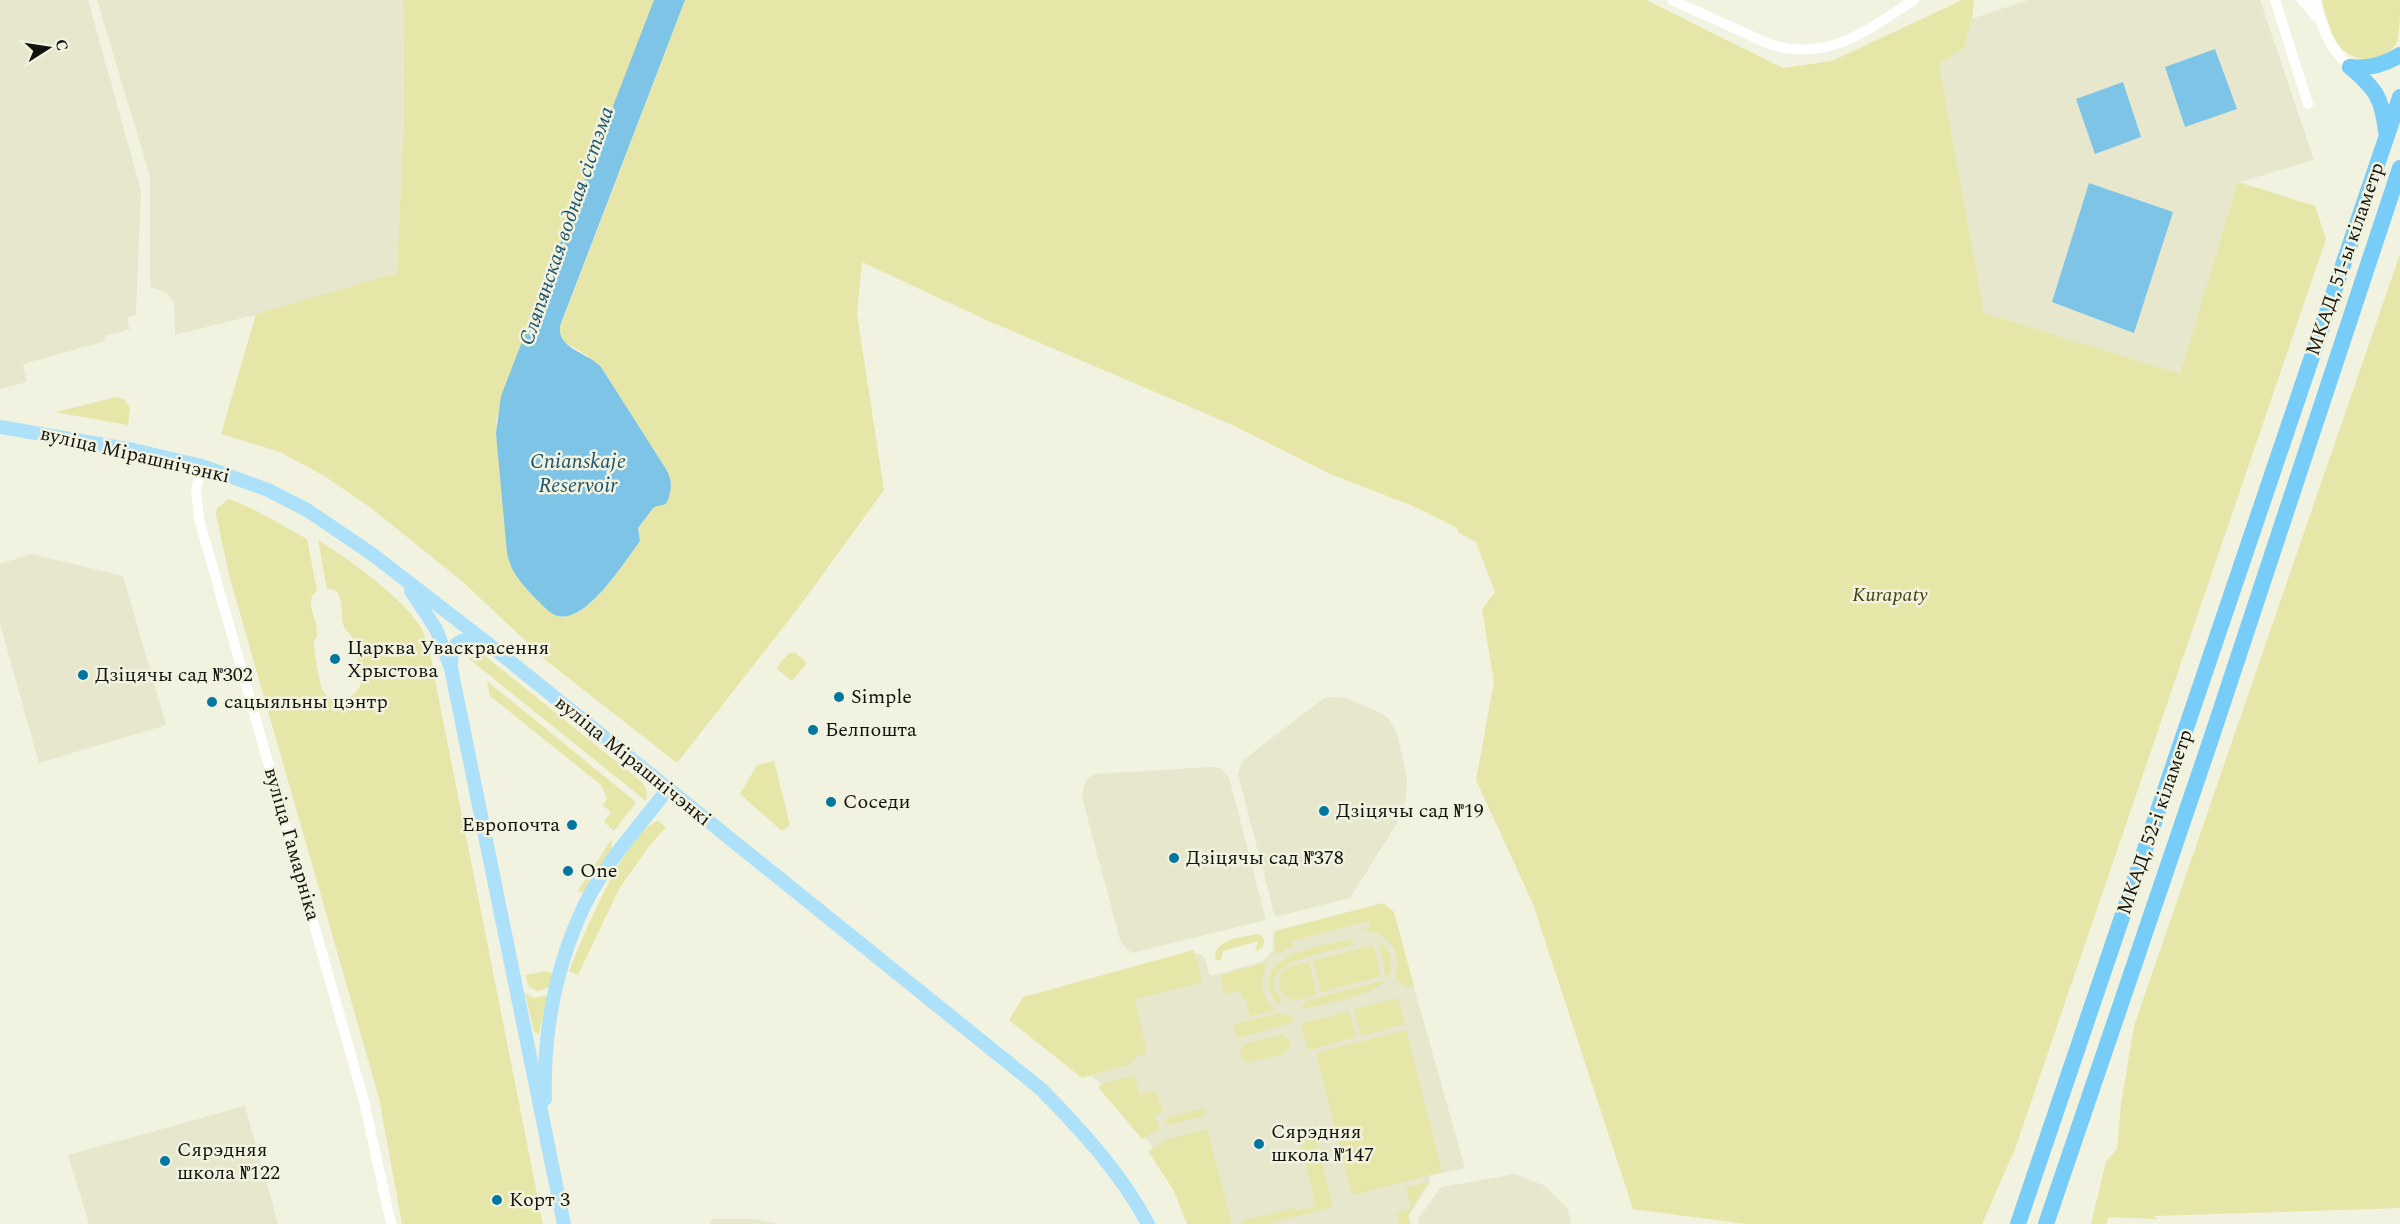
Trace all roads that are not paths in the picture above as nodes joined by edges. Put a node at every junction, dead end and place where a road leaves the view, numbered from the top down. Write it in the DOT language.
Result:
graph roads {
  1 [pos="1672,0"];
  2 [pos="1914,0"];
  3 [pos="2275,0"];
  4 [pos="2281,0"];
  5 [pos="2302,0"];
  6 [pos="2315,0"];
  7 [pos="2279,16"];
  8 [pos="2320,22"];
  9 [pos="2400,55"];
  10 [pos="2350,67"];
  11 [pos="2400,97"];
  12 [pos="2308,104"];
  13 [pos="2386,136"];
  14 [pos="2400,168"];
  15 [pos="2291,420"];
  16 [pos="0,427"];
  17 [pos="2314,428"];
  18 [pos="202,466"];
  19 [pos="400,577"];
  20 [pos="491,646"];
  21 [pos="451,668"];
  22 [pos="668,789"];
  23 [pos="546,1134"];
  24 [pos="390,1224"];
  25 [pos="564,1224"];
  26 [pos="1148,1224"];
  27 [pos="2018,1224"];
  28 [pos="2046,1224"];
  1 -- 2 [label="street"];
  3 -- 7 [label="street"];
  4 -- 7 [label="street"];
  5 -- 8 [label="street"];
  6 -- 8 [label="street"];
  7 -- 12 [label="street"];
  8 -- 10 [label="street"];
  9 -- 10 [label="highway"];
  10 -- 13 [label="highway"];
  11 -- 13 [label="highway, МКАД, 51-ы кіламетр"];
  13 -- 15 [label="highway, МКАД, 51-ы кіламетр"];
  14 -- 17 [label="highway, МКАД, 51-ы кіламетр"];
  15 -- 27 [label="highway, МКАД, 52-і кіламетр"];
  16 -- 18 [label="main road, вуліца Мірашнічэнкі"];
  17 -- 28 [label="highway, МКАД, 52-і кіламетр"];
  18 -- 19 [label="main road, вуліца Мірашнічэнкі"];
  18 -- 24 [label="street, вуліца Гамарніка"];
  19 -- 20 [label="main road, вуліца Мірашнічэнкі"];
  19 -- 21 [label="main road"];
  20 -- 21 [label="main road"];
  20 -- 22 [label="main road, вуліца Мірашнічэнкі"];
  21 -- 23 [label="main road"];
  22 -- 23 [label="main road"];
  22 -- 26 [label="main road, вуліца Мірашнічэнкі"];
  23 -- 25 [label="main road"];
}
